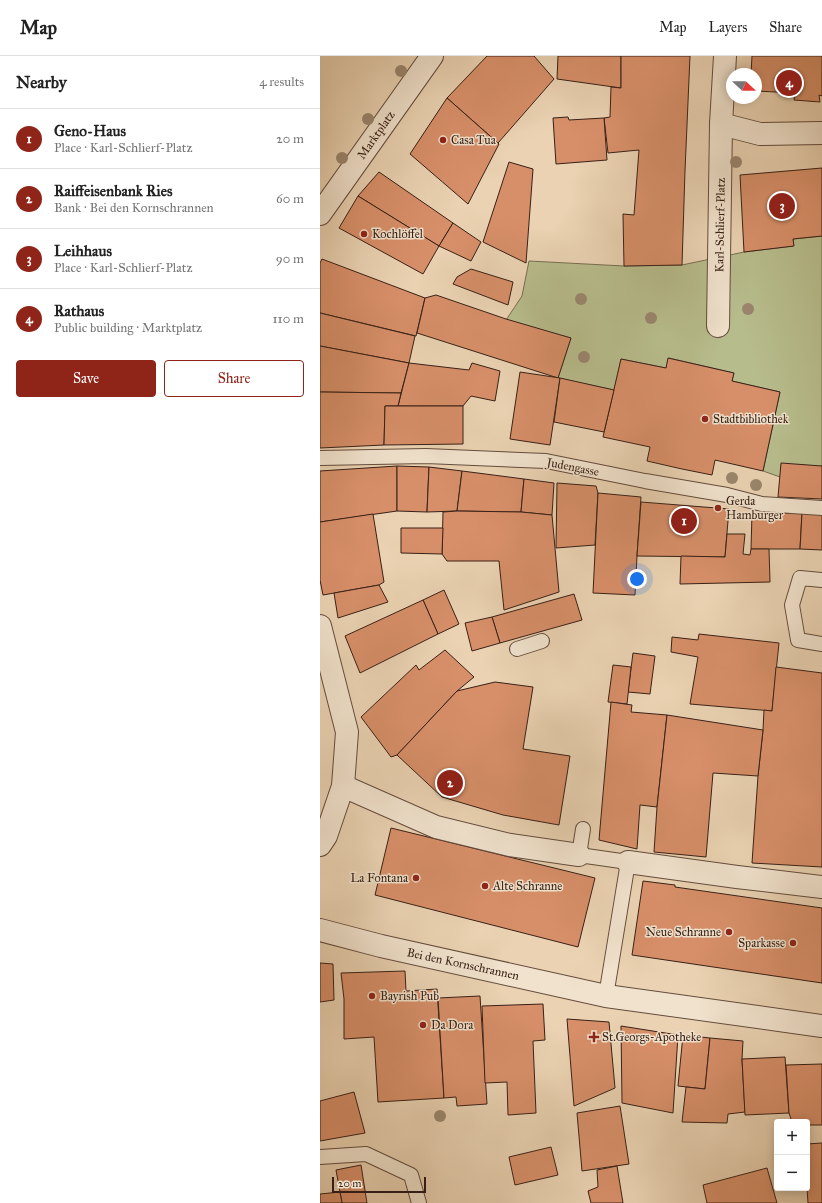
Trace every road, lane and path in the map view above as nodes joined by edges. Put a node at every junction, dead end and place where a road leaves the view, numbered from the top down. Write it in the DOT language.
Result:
graph roads {
  1 [pos="432,56"];
  2 [pos="725,56"];
  3 [pos="721,124"];
  4 [pos="822,133"];
  5 [pos="320,214"];
  6 [pos="718,326"];
  7 [pos="320,458"];
  8 [pos="822,508"];
  9 [pos="822,580"];
  10 [pos="320,626"];
  11 [pos="542,640"];
  12 [pos="822,644"];
  13 [pos="517,649"];
  14 [pos="343,786"];
  15 [pos="583,829"];
  16 [pos="320,845"];
  17 [pos="579,855"];
  18 [pos="628,862"];
  19 [pos="822,887"];
  20 [pos="320,930"];
  21 [pos="606,996"];
  22 [pos="822,1026"];
  23 [pos="320,1157"];
  24 [pos="418,1203"];
  1 -- 5 [label="street, Marktplatz"];
  2 -- 3 [label="street"];
  3 -- 4 [label="street"];
  3 -- 6 [label="street, Karl-Schlierf-Platz"];
  7 -- 8 [label="lane, Judengasse"];
  9 -- 12 [label="lane"];
  10 -- 14 [label="street"];
  11 -- 13 [label="lane"];
  14 -- 16 [label="street"];
  14 -- 17 [label="street"];
  15 -- 17 [label="lane"];
  17 -- 18 [label="lane"];
  18 -- 19 [label="street"];
  18 -- 21 [label="lane"];
  20 -- 21 [label="street, Bei den Kornschrannen"];
  21 -- 22 [label="street, Bei den Kornschrannen"];
  23 -- 24 [label="lane"];
}
